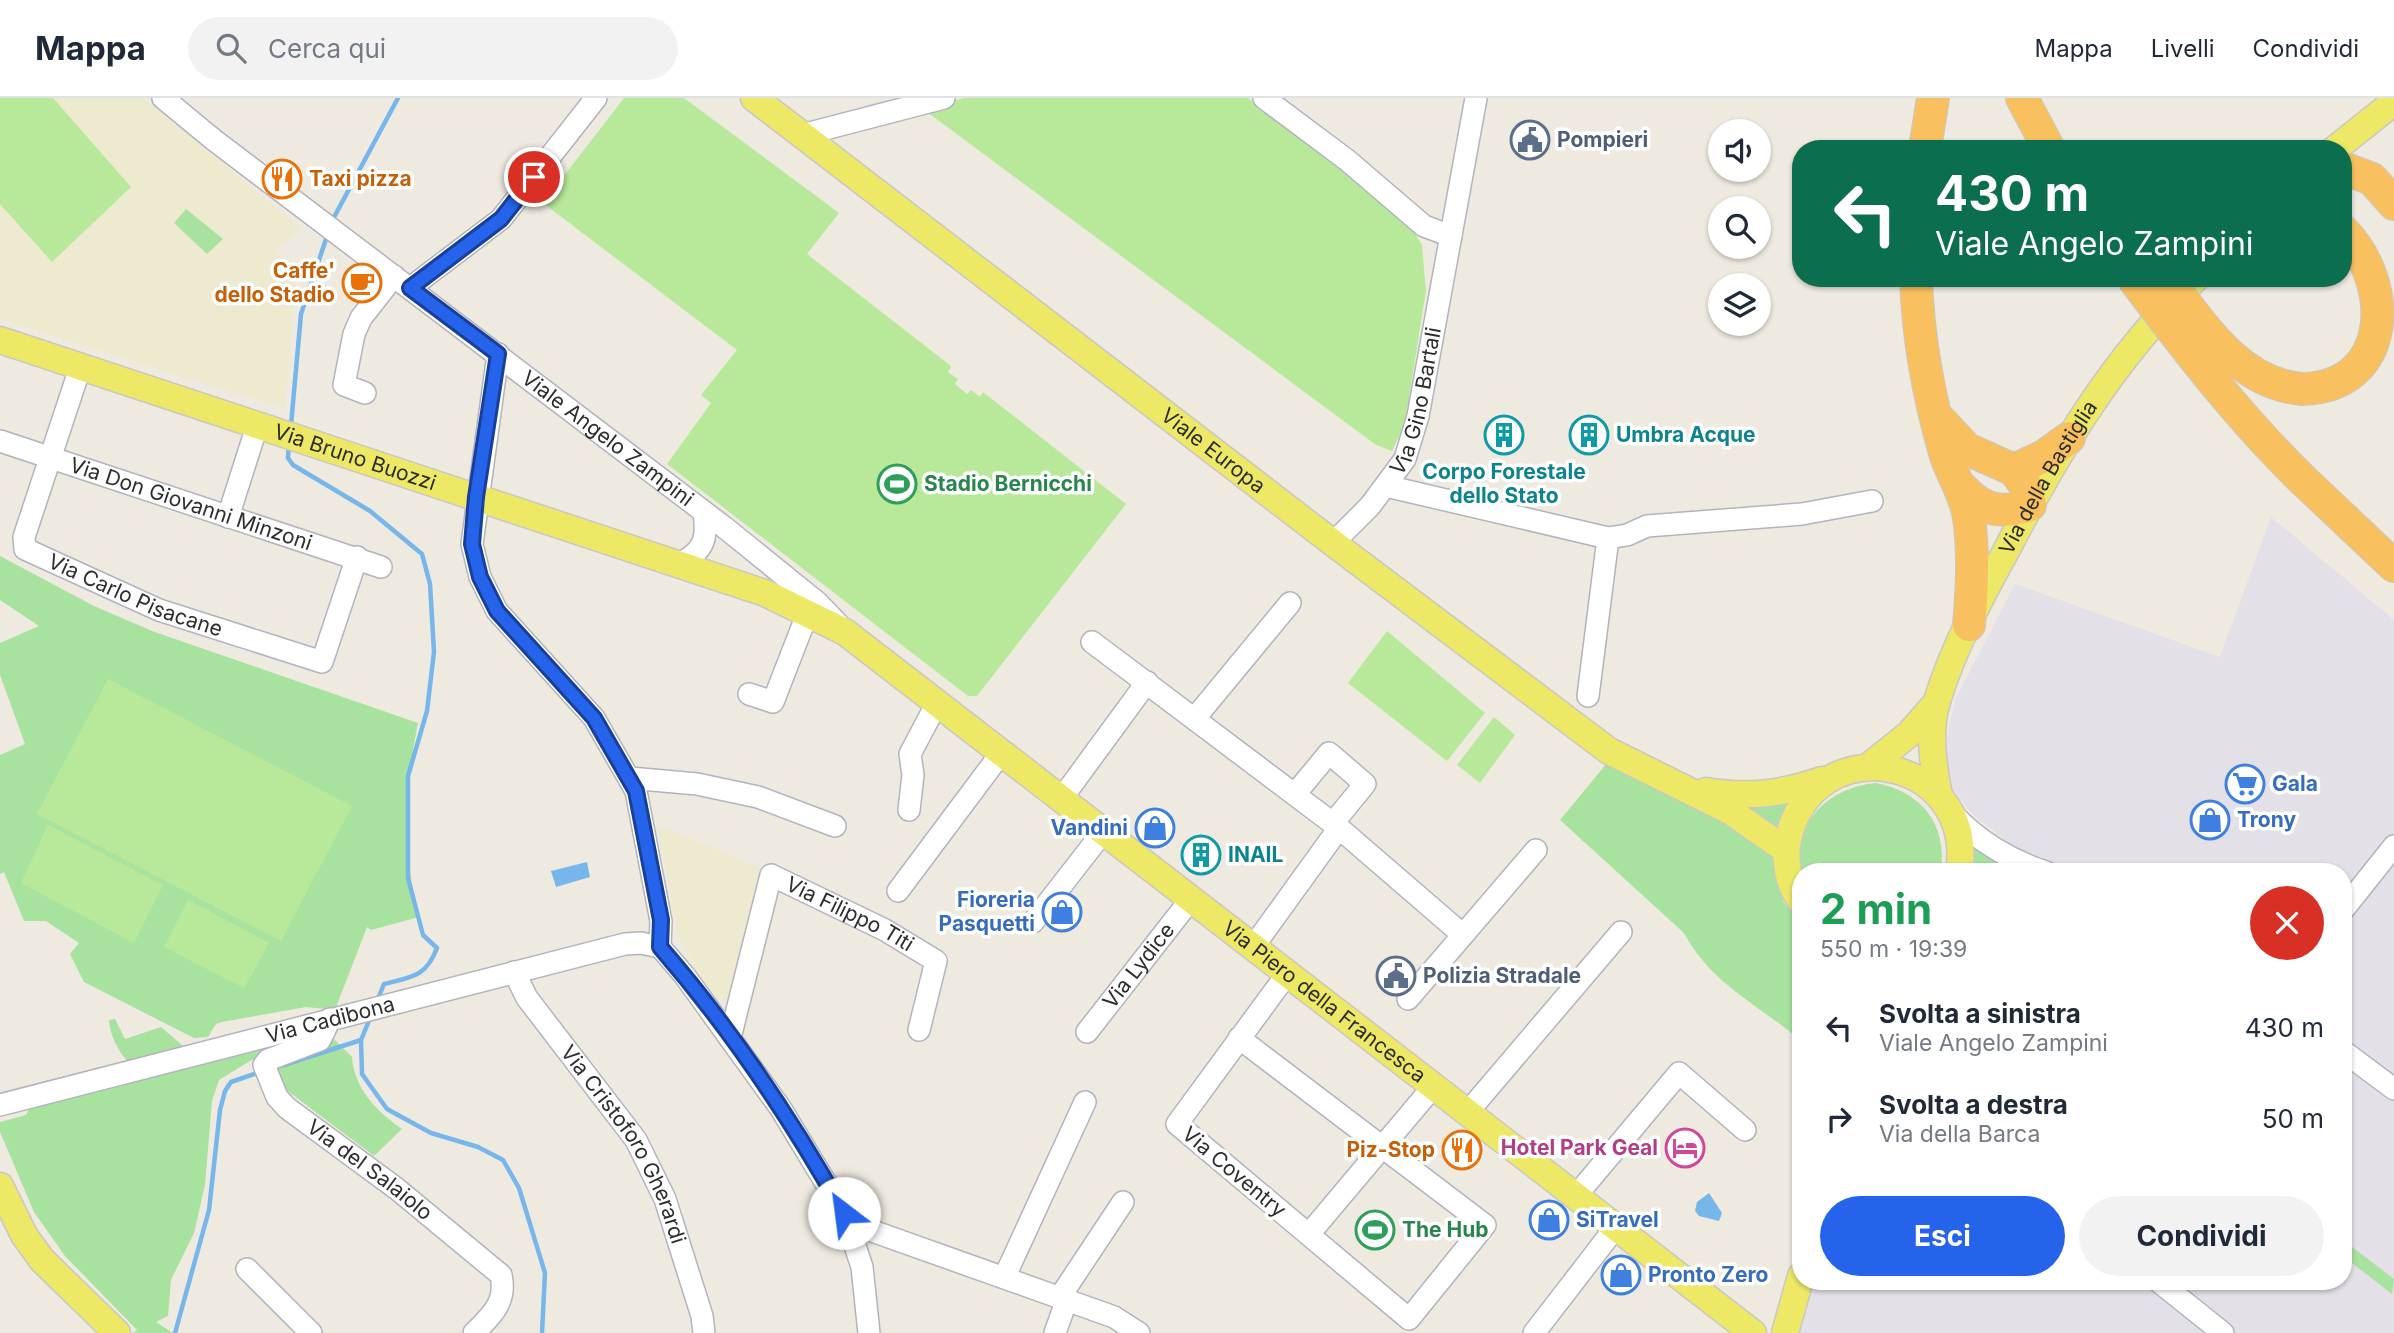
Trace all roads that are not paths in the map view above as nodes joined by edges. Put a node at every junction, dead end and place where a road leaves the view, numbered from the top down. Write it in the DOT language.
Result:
graph roads {
  1 [pos="163,98"];
  2 [pos="596,98"];
  3 [pos="754,98"];
  4 [pos="944,98"];
  5 [pos="1264,98"];
  6 [pos="1476,98"];
  7 [pos="1933,98"];
  8 [pos="2022,98"];
  9 [pos="2044,98"];
  10 [pos="2394,102"];
  11 [pos="802,135"];
  12 [pos="1926,140"];
  13 [pos="2044,140"];
  14 [pos="2066,140"];
  15 [pos="2346,140"];
  16 [pos="2352,172"];
  17 [pos="2394,204"];
  18 [pos="1451,236"];
  19 [pos="2352,238"];
  20 [pos="402,282"];
  21 [pos="1917,287"];
  22 [pos="1925,287"];
  23 [pos="2126,287"];
  24 [pos="2140,287"];
  25 [pos="2165,287"];
  26 [pos="2174,287"];
  27 [pos="2188,287"];
  28 [pos="1919,323"];
  29 [pos="0,340"];
  30 [pos="498,354"];
  31 [pos="80,368"];
  32 [pos="2217,390"];
  33 [pos="365,393"];
  34 [pos="1933,410"];
  35 [pos="266,426"];
  36 [pos="2069,438"];
  37 [pos="0,441"];
  38 [pos="50,458"];
  39 [pos="2014,470"];
  40 [pos="2312,475"];
  41 [pos="1386,486"];
  42 [pos="1963,489"];
  43 [pos="476,497"];
  44 [pos="1872,501"];
  45 [pos="2030,505"];
  46 [pos="704,512"];
  47 [pos="228,517"];
  48 [pos="2394,537"];
  49 [pos="1608,538"];
  50 [pos="1333,543"];
  51 [pos="357,557"];
  52 [pos="680,564"];
  53 [pos="2394,566"];
  54 [pos="381,567"];
  55 [pos="1290,603"];
  56 [pos="808,612"];
  57 [pos="1969,625"];
  58 [pos="845,632"];
  59 [pos="1092,642"];
  60 [pos="897,671"];
  61 [pos="1147,682"];
  62 [pos="749,694"];
  63 [pos="1588,696"];
  64 [pos="1937,702"];
  65 [pos="937,703"];
  66 [pos="1195,718"];
  67 [pos="1002,752"];
  68 [pos="1869,766"];
  69 [pos="630,778"];
  70 [pos="1831,778"];
  71 [pos="1682,787"];
  72 [pos="1295,794"];
  73 [pos="1062,798"];
  74 [pos="1945,803"];
  75 [pos="909,810"];
  76 [pos="1336,825"];
  77 [pos="835,826"];
  78 [pos="1104,832"];
  79 [pos="2394,846"];
  80 [pos="1535,850"];
  81 [pos="1786,850"];
  82 [pos="1959,863"];
  83 [pos="2026,863"];
  84 [pos="1792,882"];
  85 [pos="898,891"];
  86 [pos="1191,899"];
  87 [pos="2352,899"];
  88 [pos="1033,922"];
  89 [pos="1621,932"];
  90 [pos="1463,934"];
  91 [pos="660,947"];
  92 [pos="1253,947"];
  93 [pos="514,972"];
  94 [pos="1287,974"];
  95 [pos="1408,999"];
  96 [pos="340,1017"];
  97 [pos="919,1030"];
  98 [pos="1087,1032"];
  99 [pos="730,1038"];
  100 [pos="1239,1038"];
  101 [pos="2352,1058"];
  102 [pos="1432,1088"];
  103 [pos="2394,1089"];
  104 [pos="1085,1102"];
  105 [pos="0,1105"];
  106 [pos="1467,1113"];
  107 [pos="1745,1130"];
  108 [pos="1381,1149"];
  109 [pos="0,1186"];
  110 [pos="1575,1197"];
  111 [pos="1123,1202"];
  112 [pos="847,1222"];
  113 [pos="1615,1228"];
  114 [pos="1309,1234"];
  115 [pos="247,1269"];
  116 [pos="1004,1276"];
  117 [pos="1797,1290"];
  118 [pos="2169,1290"];
  119 [pos="1064,1298"];
  120 [pos="117,1333"];
  121 [pos="311,1333"];
  122 [pos="474,1333"];
  123 [pos="704,1333"];
  124 [pos="869,1333"];
  125 [pos="1055,1333"];
  126 [pos="1139,1333"];
  127 [pos="1534,1333"];
  128 [pos="1753,1333"];
  129 [pos="1785,1333"];
  130 [pos="2223,1333"];
  1 -- 20 [label="street, Viale Angelo Zampini"];
  2 -- 20 [label="street"];
  3 -- 11 [label="main road, Viale Europa"];
  4 -- 11 [label="street"];
  5 -- 18 [label="street"];
  6 -- 18 [label="street, Via Gino Bartali"];
  7 -- 12 [label="highway"];
  8 -- 13 [label="highway"];
  9 -- 14 [label="highway"];
  10 -- 15 [label="main road"];
  11 -- 50 [label="main road, Viale Europa"];
  16 -- 17 [label="highway"];
  18 -- 41 [label="street, Via Gino Bartali"];
  19 -- 26 [label="highway, bridge"];
  20 -- 30 [label="street, Viale Angelo Zampini"];
  20 -- 33 [label="street"];
  21 -- 28 [label="highway"];
  22 -- 28 [label="highway"];
  23 -- 32 [label="highway"];
  24 -- 32 [label="highway, bridge"];
  25 -- 40 [label="highway"];
  27 -- 36 [label="main road, Via della Bastiglia"];
  28 -- 34 [label="highway"];
  29 -- 31 [label="main road, Via Bruno Buozzi"];
  30 -- 43 [label="street"];
  30 -- 46 [label="street, Viale Angelo Zampini"];
  31 -- 35 [label="main road, Via Bruno Buozzi"];
  31 -- 38 [label="street, Via Carlo Pisacane"];
  32 -- 40 [label="highway, bridge"];
  34 -- 39 [label="highway"];
  34 -- 42 [label="highway"];
  35 -- 43 [label="main road, Via Bruno Buozzi"];
  35 -- 47 [label="street"];
  36 -- 39 [label="highway"];
  36 -- 45 [label="main road, Via della Bastiglia"];
  37 -- 38 [label="street, Via Don Giovanni Minzoni"];
  38 -- 47 [label="street, Via Don Giovanni Minzoni"];
  38 -- 51 [label="street, Via Carlo Pisacane"];
  39 -- 45 [label="highway"];
  40 -- 48 [label="highway"];
  40 -- 53 [label="highway"];
  41 -- 49 [label="street"];
  41 -- 50 [label="street, Via Gino Bartali"];
  42 -- 45 [label="highway"];
  42 -- 57 [label="highway"];
  43 -- 52 [label="main road, Via Bruno Buozzi"];
  43 -- 69 [label="street"];
  44 -- 49 [label="street"];
  45 -- 57 [label="main road, Via della Bastiglia"];
  46 -- 52 [label="street"];
  46 -- 58 [label="street, Viale Angelo Zampini"];
  47 -- 51 [label="street, Via Don Giovanni Minzoni"];
  49 -- 63 [label="street"];
  50 -- 71 [label="main road, Viale Europa"];
  51 -- 54 [label="street, Via Don Giovanni Minzoni"];
  52 -- 56 [label="main road, Via Bruno Buozzi"];
  55 -- 66 [label="street"];
  56 -- 58 [label="main road, Via Bruno Buozzi"];
  56 -- 62 [label="street"];
  57 -- 64 [label="main road, Via della Bastiglia"];
  58 -- 60 [label="main road, Via Bruno Buozzi"];
  59 -- 61 [label="street"];
  60 -- 65 [label="main road, Via Piero della Francesca"];
  61 -- 66 [label="street"];
  61 -- 73 [label="street"];
  64 -- 68 [label="main road, Via della Bastiglia"];
  64 -- 74 [label="main road, Via della Bastiglia"];
  65 -- 67 [label="main road, Via Piero della Francesca"];
  65 -- 75 [label="street"];
  66 -- 72 [label="street"];
  67 -- 73 [label="main road, Via Piero della Francesca"];
  67 -- 85 [label="street"];
  68 -- 70 [label="main road, Viale Europa"];
  68 -- 74 [label="main road"];
  69 -- 77 [label="street"];
  69 -- 91 [label="street"];
  70 -- 71 [label="main road, Viale Europa"];
  70 -- 81 [label="main road"];
  71 -- 81 [label="main road, Viale Europa"];
  72 -- 76 [label="street"];
  72 -- 76 [label="street"];
  73 -- 78 [label="main road, Via Piero della Francesca"];
  74 -- 82 [label="main road, Via della Bastiglia"];
  74 -- 83 [label="street"];
  76 -- 90 [label="street"];
  76 -- 92 [label="street"];
  78 -- 86 [label="main road, Via Piero della Francesca"];
  78 -- 88 [label="street"];
  79 -- 87 [label="street"];
  80 -- 90 [label="street"];
  81 -- 84 [label="main road"];
  86 -- 92 [label="main road, Via Piero della Francesca"];
  86 -- 98 [label="street, Via Lydice"];
  89 -- 106 [label="street"];
  90 -- 95 [label="street"];
  91 -- 93 [label="street, Via Cadibona"];
  91 -- 99 [label="street"];
  92 -- 94 [label="main road, Via Piero della Francesca"];
  93 -- 96 [label="street, Via Cadibona"];
  93 -- 123 [label="street, Via Cristoforo Gherardi"];
  94 -- 100 [label="street, Via Coventry"];
  94 -- 102 [label="main road, Via Piero della Francesca"];
  96 -- 105 [label="street, Via Cadibona"];
  96 -- 122 [label="street, Via del Salaiolo"];
  97 -- 99 [label="street, Via Filippo Titi"];
  99 -- 112 [label="street"];
  100 -- 108 [label="street, Via Coventry"];
  100 -- 114 [label="street, Via Coventry"];
  101 -- 103 [label="street"];
  102 -- 106 [label="main road, Via Piero della Francesca"];
  102 -- 108 [label="street"];
  104 -- 116 [label="street"];
  106 -- 110 [label="main road, Via Piero della Francesca"];
  107 -- 110 [label="street"];
  108 -- 114 [label="street"];
  108 -- 114 [label="street, Via Coventry"];
  109 -- 120 [label="main road"];
  110 -- 113 [label="main road, Via Piero della Francesca"];
  111 -- 119 [label="street"];
  112 -- 116 [label="street"];
  112 -- 124 [label="street"];
  113 -- 127 [label="street"];
  113 -- 128 [label="main road, Via Piero della Francesca"];
  115 -- 121 [label="street"];
  116 -- 119 [label="street"];
  117 -- 129 [label="main road"];
  118 -- 130 [label="street"];
  119 -- 125 [label="street"];
  119 -- 126 [label="street"];
}
